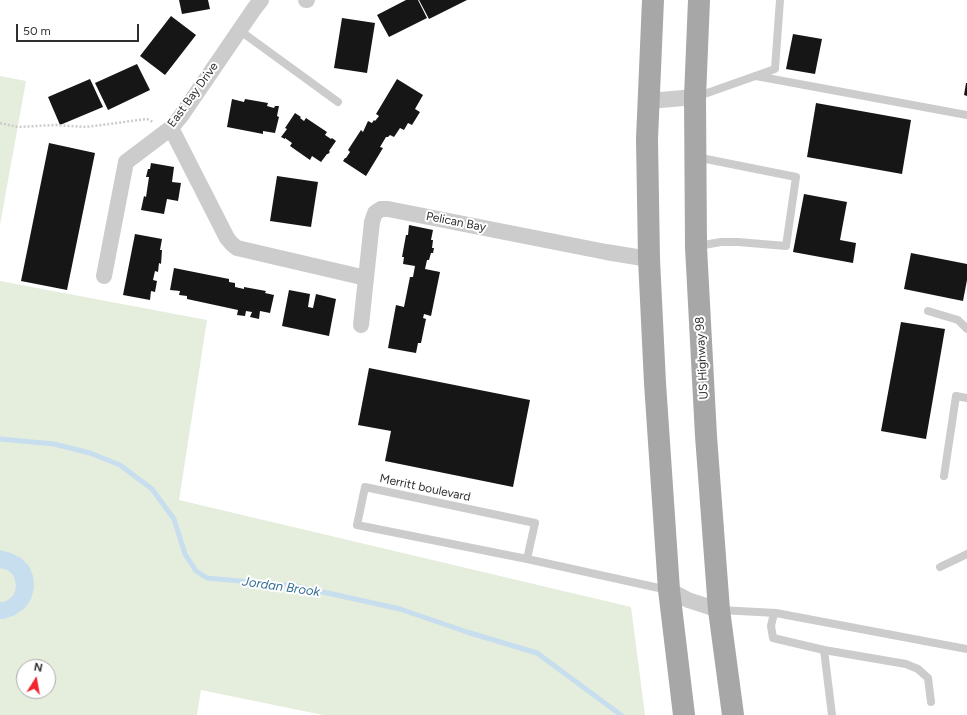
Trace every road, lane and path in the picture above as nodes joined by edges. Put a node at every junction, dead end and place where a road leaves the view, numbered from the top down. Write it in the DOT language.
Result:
graph roads {
  1 [pos="262,0"];
  2 [pos="653,0"];
  3 [pos="698,0"];
  4 [pos="780,0"];
  5 [pos="239,30"];
  6 [pos="756,76"];
  7 [pos="696,97"];
  8 [pos="649,101"];
  9 [pos="338,102"];
  10 [pos="967,115"];
  11 [pos="0,123"];
  12 [pos="170,128"];
  13 [pos="696,157"];
  14 [pos="696,247"];
  15 [pos="649,258"];
  16 [pos="104,276"];
  17 [pos="366,278"];
  18 [pos="928,311"];
  19 [pos="361,325"];
  20 [pos="967,330"];
  21 [pos="967,398"];
  22 [pos="944,476"];
  23 [pos="967,554"];
  24 [pos="527,559"];
  25 [pos="940,567"];
  26 [pos="669,590"];
  27 [pos="719,610"];
  28 [pos="774,613"];
  29 [pos="967,649"];
  30 [pos="824,650"];
  31 [pos="931,702"];
  32 [pos="684,715"];
  33 [pos="732,715"];
  34 [pos="832,715"];
  1 -- 5 [label="street, East Bay Drive"];
  2 -- 8 [label="main road"];
  3 -- 7 [label="main road, US Highway 98"];
  4 -- 6 [label="lane"];
  5 -- 9 [label="lane"];
  5 -- 12 [label="street, East Bay Drive"];
  6 -- 7 [label="lane"];
  6 -- 10 [label="lane"];
  7 -- 8 [label="street"];
  7 -- 13 [label="main road, US Highway 98"];
  8 -- 15 [label="main road"];
  11 -- 12 [label="path"];
  12 -- 16 [label="street, East Bay Drive"];
  12 -- 17 [label="street"];
  13 -- 14 [label="main road, US Highway 98"];
  13 -- 14 [label="lane"];
  14 -- 27 [label="main road, US Highway 98"];
  15 -- 17 [label="street, Pelican Bay"];
  15 -- 26 [label="main road"];
  17 -- 19 [label="street, Pelican Bay"];
  18 -- 20 [label="lane"];
  21 -- 22 [label="lane"];
  23 -- 25 [label="lane"];
  24 -- 24 [label="lane, Merritt boulevard"];
  24 -- 26 [label="lane, Merritt boulevard"];
  26 -- 27 [label="street"];
  26 -- 32 [label="main road"];
  27 -- 28 [label="lane"];
  27 -- 33 [label="main road, US Highway 98"];
  28 -- 29 [label="lane"];
  28 -- 30 [label="lane"];
  30 -- 31 [label="lane"];
  30 -- 34 [label="lane"];
}
